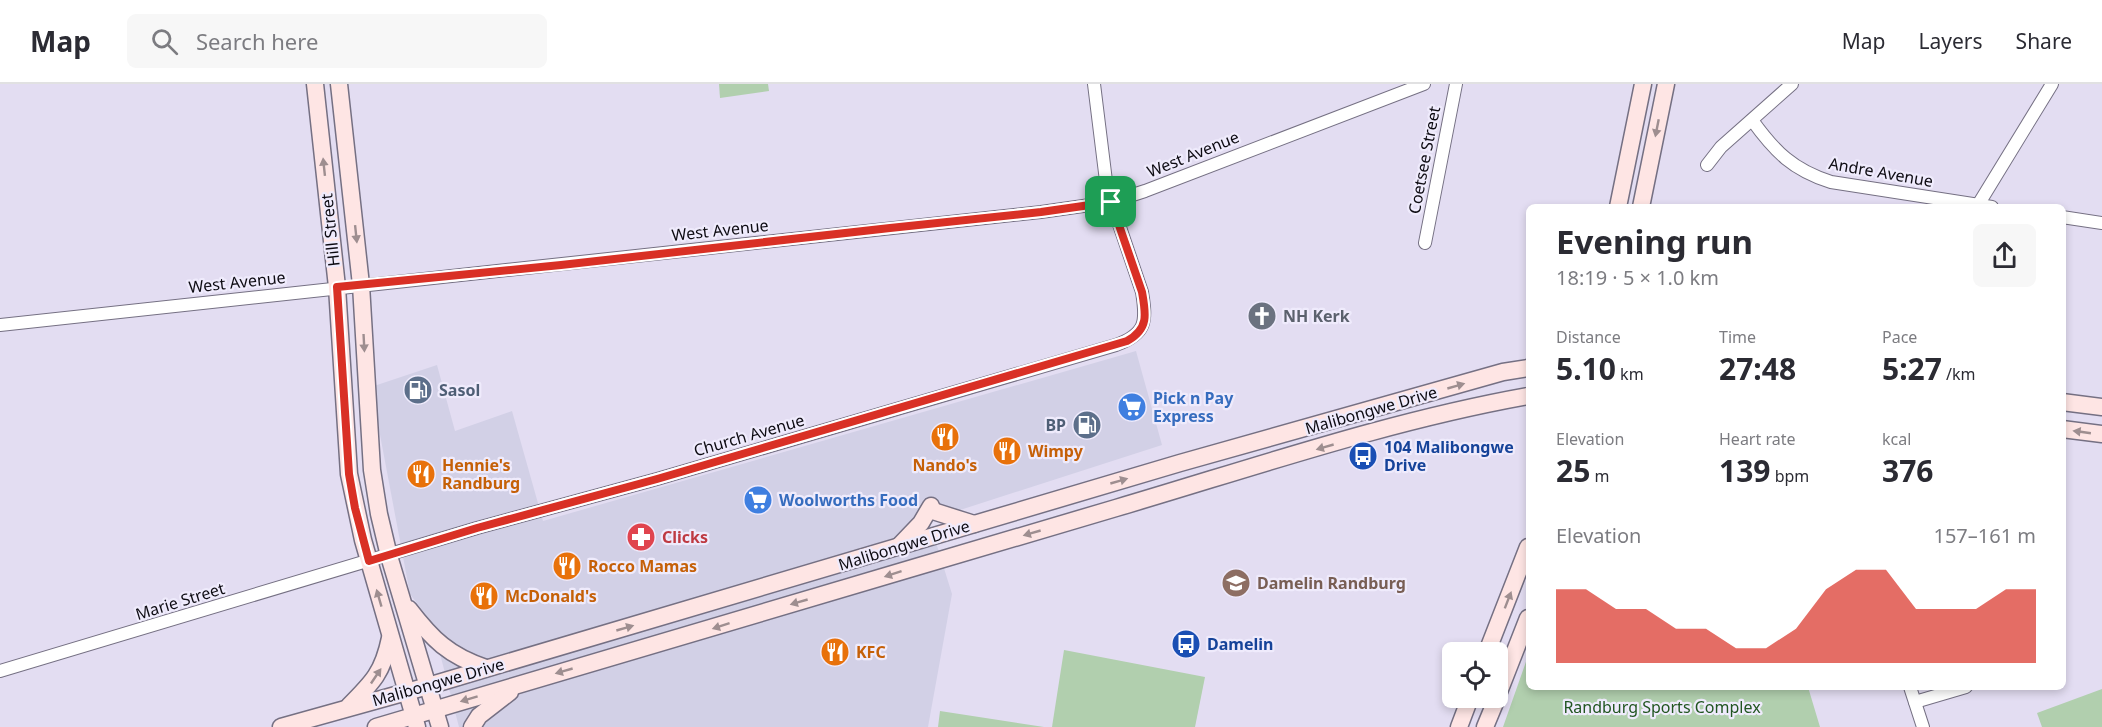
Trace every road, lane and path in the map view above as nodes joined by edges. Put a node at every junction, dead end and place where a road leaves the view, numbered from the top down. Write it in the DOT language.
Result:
graph roads {
  1 [pos="315,84"];
  2 [pos="339,84"];
  3 [pos="1094,84"];
  4 [pos="1424,84"];
  5 [pos="1456,84"];
  6 [pos="1642,84"];
  7 [pos="1666,84"];
  8 [pos="1792,84"];
  9 [pos="2052,84"];
  10 [pos="1752,120"];
  11 [pos="1707,165"];
  12 [pos="1111,202"];
  13 [pos="1619,204"];
  14 [pos="1642,204"];
  15 [pos="1972,204"];
  16 [pos="1979,204"];
  17 [pos="2066,218"];
  18 [pos="2102,223"];
  19 [pos="1425,243"];
  20 [pos="361,285"];
  21 [pos="337,287"];
  22 [pos="0,325"];
  23 [pos="1526,362"];
  24 [pos="1526,368"];
  25 [pos="1503,372"];
  26 [pos="1526,396"];
  27 [pos="1508,400"];
  28 [pos="2066,402"];
  29 [pos="2102,407"];
  30 [pos="1526,409"];
  31 [pos="2066,430"];
  32 [pos="2102,434"];
  33 [pos="974,524"];
  34 [pos="896,549"];
  35 [pos="1526,552"];
  36 [pos="389,555"];
  37 [pos="369,561"];
  38 [pos="403,601"];
  39 [pos="1526,623"];
  40 [pos="390,634"];
  41 [pos="1491,642"];
  42 [pos="486,668"];
  43 [pos="1508,669"];
  44 [pos="0,671"];
  45 [pos="523,683"];
  46 [pos="428,686"];
  47 [pos="1911,690"];
  48 [pos="1956,690"];
  49 [pos="407,692"];
  50 [pos="1915,702"];
  51 [pos="1466,708"];
  52 [pos="1493,708"];
  53 [pos="346,709"];
  54 [pos="435,710"];
  55 [pos="416,721"];
  56 [pos="280,727"];
  57 [pos="376,727"];
  58 [pos="440,727"];
  59 [pos="472,727"];
  60 [pos="1458,727"];
  61 [pos="1485,727"];
  62 [pos="1923,727"];
  21 -- 1 [label="main road, Hill Street, one-way"];
  2 -- 20 [label="main road, Hill Street, one-way"];
  3 -- 12 [label="street"];
  4 -- 12 [label="street, West Avenue"];
  5 -- 19 [label="street, Coetsee Street"];
  6 -- 13 [label="main road"];
  7 -- 14 [label="main road, one-way"];
  8 -- 10 [label="street"];
  9 -- 16 [label="street"];
  10 -- 11 [label="street"];
  10 -- 15 [label="street, Andre Avenue"];
  12 -- 20 [label="street, West Avenue"];
  12 -- 36 [label="street, Church Avenue"];
  17 -- 18 [label="street"];
  20 -- 21 [label="street, West Avenue"];
  20 -- 36 [label="main road, Hill Street, one-way"];
  21 -- 22 [label="street, West Avenue"];
  21 -- 37 [label="main road, Hill Street"];
  23 -- 25 [label="main road"];
  24 -- 25 [label="main road, Malibongwe Drive"];
  33 -- 25 [label="main road, Malibongwe Drive, one-way"];
  26 -- 27 [label="main road, Malibongwe Drive"];
  27 -- 30 [label="main road"];
  27 -- 45 [label="main road, Malibongwe Drive, one-way"];
  28 -- 29 [label="main road"];
  32 -- 31 [label="main road, one-way"];
  33 -- 34 [label="main road, Malibongwe Drive"];
  33 -- 34 [label="main road"];
  42 -- 34 [label="main road, Malibongwe Drive, one-way"];
  41 -- 35 [label="main road, one-way"];
  36 -- 37 [label="street, Church Avenue"];
  36 -- 38 [label="main road, Hill Street"];
  40 -- 37 [label="main road, Hill Street, one-way"];
  37 -- 44 [label="street, Marie Street"];
  38 -- 42 [label="main road"];
  38 -- 46 [label="main road, Hill Street"];
  39 -- 43 [label="main road"];
  40 -- 49 [label="main road, Hill Street"];
  53 -- 40 [label="main road, one-way"];
  42 -- 46 [label="main road, Malibongwe Drive"];
  45 -- 54 [label="main road, Malibongwe Drive, one-way"];
  45 -- 59 [label="main road"];
  46 -- 49 [label="main road, Malibongwe Drive"];
  46 -- 54 [label="main road, Hill Street"];
  47 -- 50 [label="street"];
  48 -- 50 [label="street"];
  49 -- 53 [label="main road, Malibongwe Drive"];
  49 -- 55 [label="main road, Hill Street"];
  50 -- 62 [label="street"];
  51 -- 60 [label="main road"];
  52 -- 61 [label="main road"];
  53 -- 56 [label="main road, Malibongwe Drive"];
  54 -- 55 [label="main road, Malibongwe Drive"];
  54 -- 58 [label="main road, Hill Street"];
  55 -- 57 [label="main road, Malibongwe Drive"];
}
